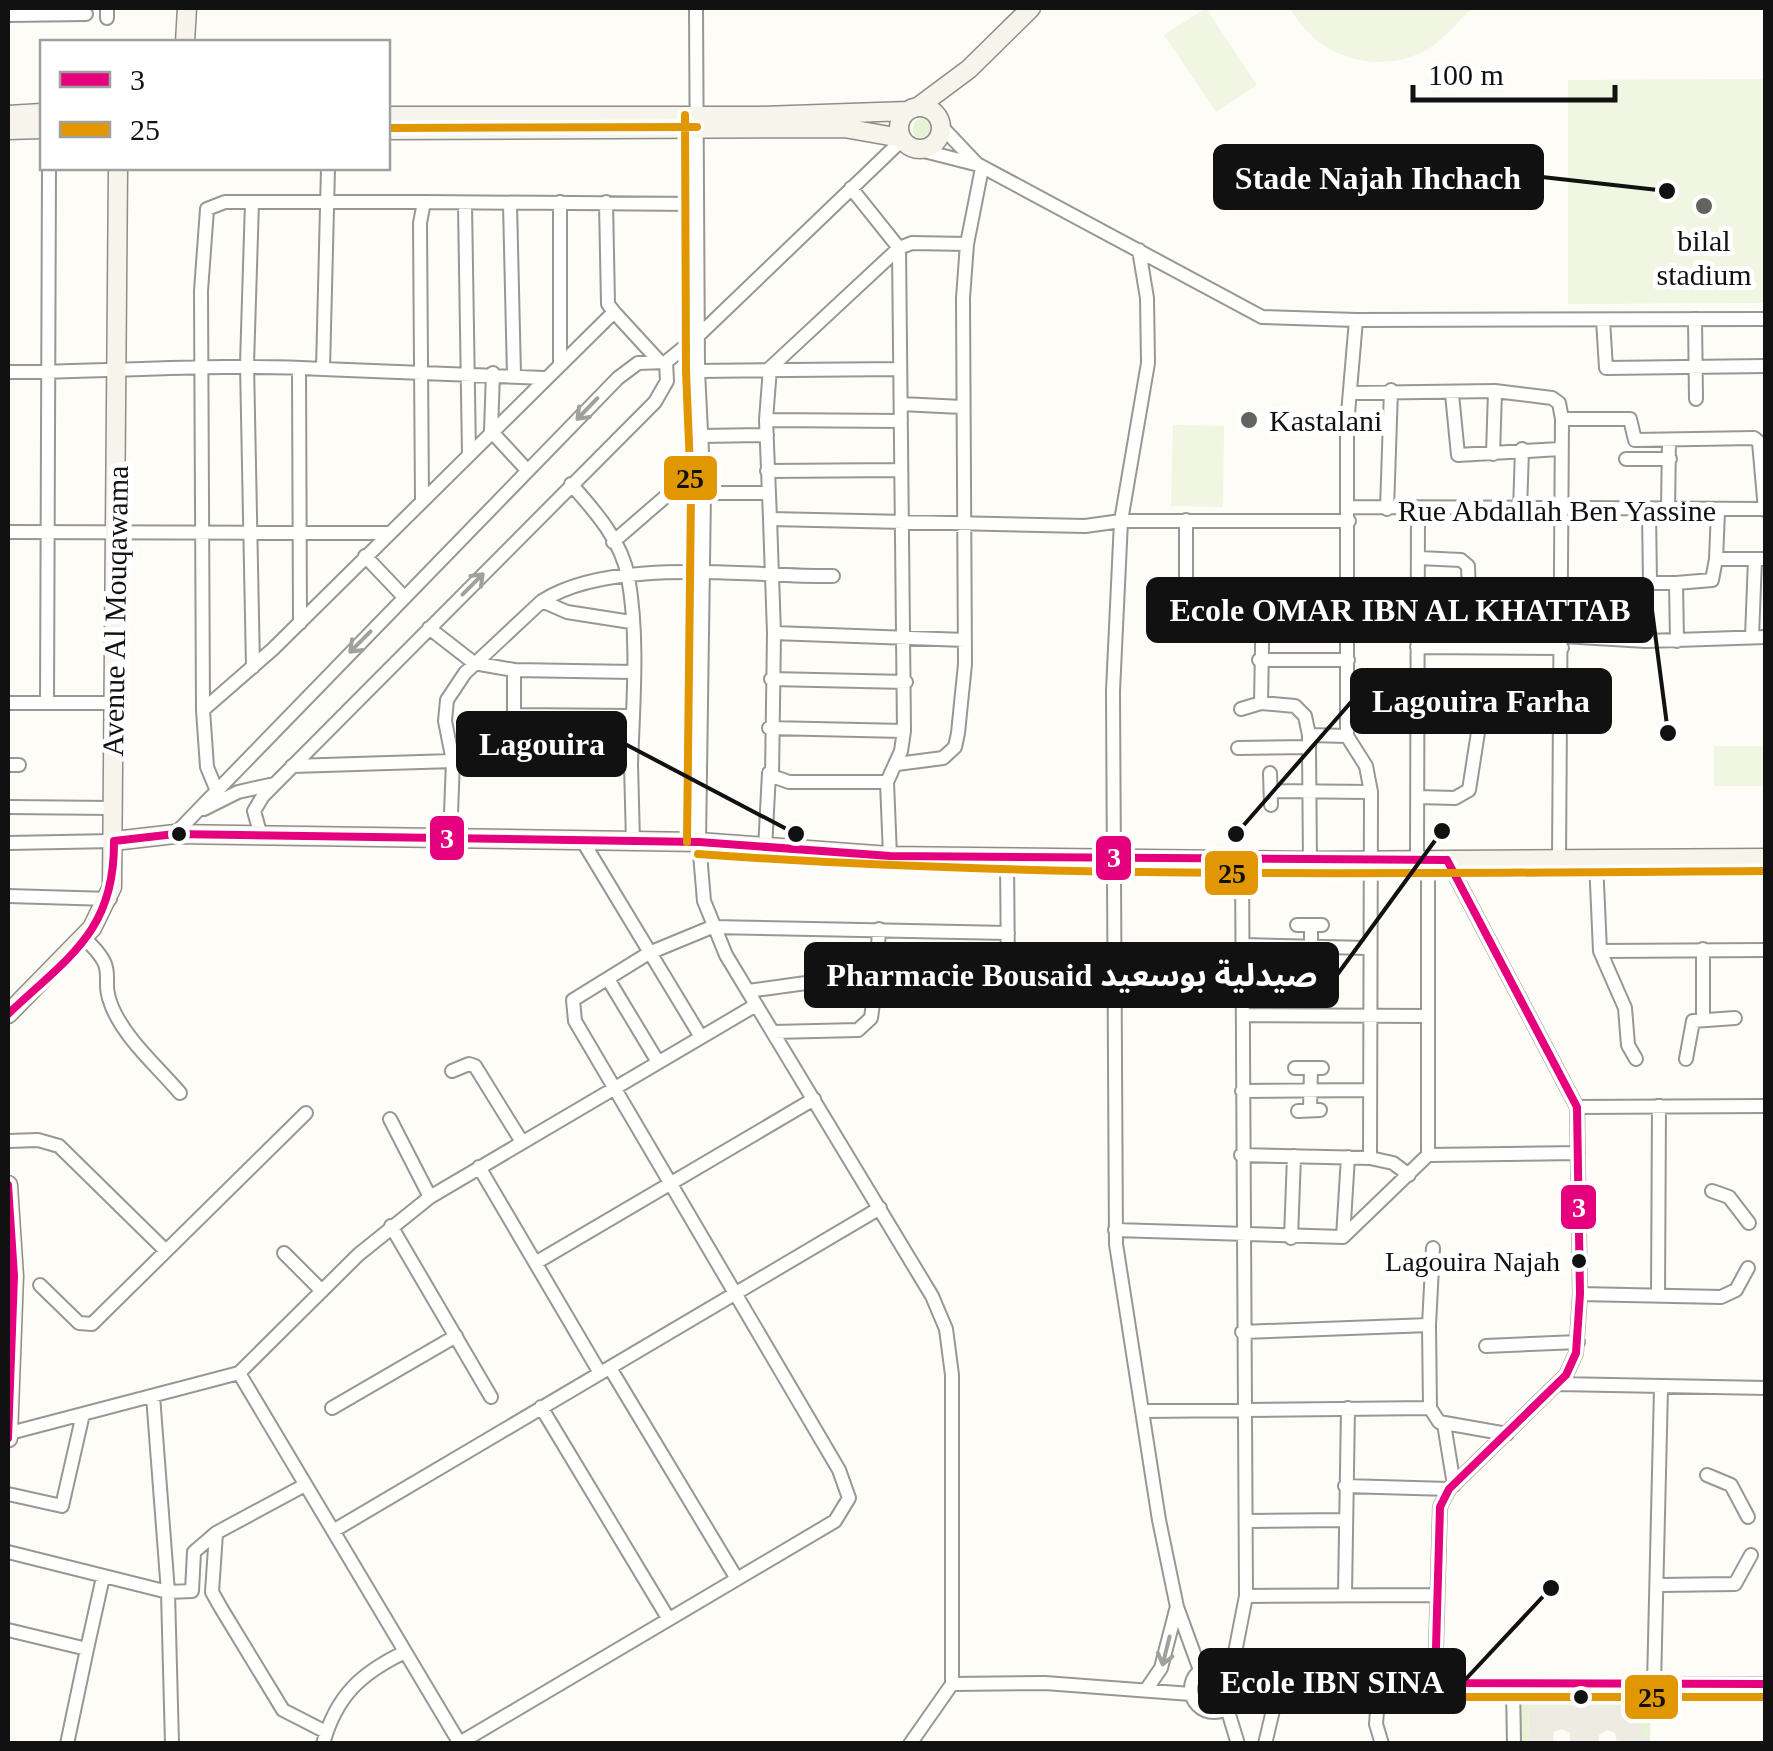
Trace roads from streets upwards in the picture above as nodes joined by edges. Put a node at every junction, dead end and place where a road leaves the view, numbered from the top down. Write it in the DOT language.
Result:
graph roads {
  1 [pos="187,8"];
  2 [pos="696,8"];
  3 [pos="1031,8"];
  4 [pos="86,14"];
  5 [pos="8,15"];
  6 [pos="185,40"];
  7 [pos="970,69"];
  8 [pos="913,109"];
  9 [pos="40,114"];
  10 [pos="8,115"];
  11 [pos="390,116"];
  12 [pos="697,122"];
  13 [pos="941,123"];
  14 [pos="40,129"];
  15 [pos="8,130"];
  16 [pos="390,130"];
  17 [pos="902,139"];
  18 [pos="920,150"];
  19 [pos="980,166"];
  20 [pos="48,170"];
  21 [pos="118,170"];
  22 [pos="328,170"];
  23 [pos="851,188"];
  24 [pos="252,202"];
  25 [pos="424,202"];
  26 [pos="560,202"];
  27 [pos="606,202"];
  28 [pos="328,203"];
  29 [pos="466,204"];
  30 [pos="510,204"];
  31 [pos="697,204"];
  32 [pos="967,244"];
  33 [pos="900,248"];
  34 [pos="1140,250"];
  35 [pos="614,312"];
  36 [pos="1695,319"];
  37 [pos="1766,319"];
  38 [pos="1356,320"];
  39 [pos="1603,320"];
  40 [pos="699,335"];
  41 [pos="663,362"];
  42 [pos="247,364"];
  43 [pos="560,364"];
  44 [pos="201,365"];
  45 [pos="1694,366"];
  46 [pos="1766,366"];
  47 [pos="115,368"];
  48 [pos="299,368"];
  49 [pos="770,368"];
  50 [pos="323,369"];
  51 [pos="900,369"];
  52 [pos="698,371"];
  53 [pos="8,372"];
  54 [pos="49,372"];
  55 [pos="422,372"];
  56 [pos="465,372"];
  57 [pos="492,373"];
  58 [pos="514,374"];
  59 [pos="544,378"];
  60 [pos="1391,390"];
  61 [pos="1495,390"];
  62 [pos="1350,394"];
  63 [pos="1452,394"];
  64 [pos="1696,398"];
  65 [pos="901,404"];
  66 [pos="962,407"];
  67 [pos="1562,419"];
  68 [pos="901,420"];
  69 [pos="766,428"];
  70 [pos="491,431"];
  71 [pos="700,436"];
  72 [pos="1636,440"];
  73 [pos="1669,440"];
  74 [pos="1522,449"];
  75 [pos="1560,449"];
  76 [pos="1493,454"];
  77 [pos="469,455"];
  78 [pos="1670,460"];
  79 [pos="702,465"];
  80 [pos="527,470"];
  81 [pos="902,470"];
  82 [pos="767,471"];
  83 [pos="571,484"];
  84 [pos="704,493"];
  85 [pos="768,493"];
  86 [pos="422,500"];
  87 [pos="1386,508"];
  88 [pos="1418,510"];
  89 [pos="1520,510"];
  90 [pos="1765,510"];
  91 [pos="1561,511"];
  92 [pos="1668,511"];
  93 [pos="1650,512"];
  94 [pos="1718,512"];
  95 [pos="1348,514"];
  96 [pos="770,519"];
  97 [pos="1186,520"];
  98 [pos="902,521"];
  99 [pos="966,521"];
  100 [pos="1121,521"];
  101 [pos="200,531"];
  102 [pos="8,532"];
  103 [pos="47,532"];
  104 [pos="115,532"];
  105 [pos="299,533"];
  106 [pos="387,533"];
  107 [pos="250,534"];
  108 [pos="613,542"];
  109 [pos="365,556"];
  110 [pos="1418,558"];
  111 [pos="1716,559"];
  112 [pos="1760,559"];
  113 [pos="628,574"];
  114 [pos="704,574"];
  115 [pos="833,576"];
  116 [pos="772,577"];
  117 [pos="1676,583"];
  118 [pos="1650,584"];
  119 [pos="1346,589"];
  120 [pos="1561,591"];
  121 [pos="404,597"];
  122 [pos="542,601"];
  123 [pos="631,622"];
  124 [pos="300,623"];
  125 [pos="429,628"];
  126 [pos="774,633"];
  127 [pos="1186,634"];
  128 [pos="1759,637"];
  129 [pos="905,638"];
  130 [pos="964,640"];
  131 [pos="1677,641"];
  132 [pos="1562,642"];
  133 [pos="1471,646"];
  134 [pos="1417,647"];
  135 [pos="1259,660"];
  136 [pos="1348,660"];
  137 [pos="474,663"];
  138 [pos="253,667"];
  139 [pos="514,670"];
  140 [pos="634,672"];
  141 [pos="771,679"];
  142 [pos="906,682"];
  143 [pos="47,702"];
  144 [pos="8,703"];
  145 [pos="1261,703"];
  146 [pos="114,704"];
  147 [pos="1241,709"];
  148 [pos="202,710"];
  149 [pos="514,715"];
  150 [pos="632,716"];
  151 [pos="1561,723"];
  152 [pos="769,728"];
  153 [pos="904,731"];
  154 [pos="1347,736"];
  155 [pos="1309,741"];
  156 [pos="1238,748"];
  157 [pos="453,761"];
  158 [pos="514,762"];
  159 [pos="897,764"];
  160 [pos="631,765"];
  161 [pos="292,766"];
  162 [pos="1270,772"];
  163 [pos="769,773"];
  164 [pos="888,782"];
  165 [pos="274,784"];
  166 [pos="1309,790"];
  167 [pos="217,791"];
  168 [pos="1371,792"];
  169 [pos="1418,797"];
  170 [pos="8,807"];
  171 [pos="113,808"];
  172 [pos="198,812"];
  173 [pos="174,834"];
  174 [pos="262,836"];
  175 [pos="450,840"];
  176 [pos="582,840"];
  177 [pos="114,841"];
  178 [pos="633,841"];
  179 [pos="699,842"];
  180 [pos="8,843"];
  181 [pos="765,849"];
  182 [pos="890,856"];
  183 [pos="1007,857"];
  184 [pos="1112,858"];
  185 [pos="1766,858"];
  186 [pos="1242,859"];
  187 [pos="1431,860"];
  188 [pos="1368,861"];
  189 [pos="1559,861"];
  190 [pos="1596,861"];
  191 [pos="1310,862"];
  192 [pos="8,896"];
  193 [pos="110,900"];
  194 [pos="1310,925"];
  195 [pos="712,928"];
  196 [pos="880,928"];
  197 [pos="1008,933"];
  198 [pos="84,938"];
  199 [pos="1244,945"];
  200 [pos="1310,946"];
  201 [pos="1368,948"];
  202 [pos="1702,949"];
  203 [pos="1766,950"];
  204 [pos="1600,951"];
  205 [pos="649,953"];
  206 [pos="1294,968"];
  207 [pos="608,979"];
  208 [pos="876,982"];
  209 [pos="748,991"];
  210 [pos="756,1005"];
  211 [pos="8,1014"];
  212 [pos="1368,1014"];
  213 [pos="1243,1015"];
  214 [pos="1428,1016"];
  215 [pos="1735,1018"];
  216 [pos="1703,1020"];
  217 [pos="773,1032"];
  218 [pos="702,1037"];
  219 [pos="1636,1059"];
  220 [pos="1686,1059"];
  221 [pos="658,1062"];
  222 [pos="1296,1068"];
  223 [pos="452,1072"];
  224 [pos="613,1088"];
  225 [pos="1242,1090"];
  226 [pos="1310,1090"];
  227 [pos="1370,1090"];
  228 [pos="180,1093"];
  229 [pos="814,1100"];
  230 [pos="1659,1106"];
  231 [pos="1766,1106"];
  232 [pos="1577,1107"];
  233 [pos="1309,1110"];
  234 [pos="306,1113"];
  235 [pos="390,1119"];
  236 [pos="8,1140"];
  237 [pos="522,1142"];
  238 [pos="1578,1153"];
  239 [pos="1428,1154"];
  240 [pos="1241,1155"];
  241 [pos="1294,1156"];
  242 [pos="1348,1158"];
  243 [pos="1370,1158"];
  244 [pos="479,1168"];
  245 [pos="1409,1175"];
  246 [pos="672,1183"];
  247 [pos="8,1186"];
  248 [pos="1712,1191"];
  249 [pos="430,1197"];
  250 [pos="880,1208"];
  251 [pos="1749,1223"];
  252 [pos="390,1226"];
  253 [pos="1116,1230"];
  254 [pos="1241,1236"];
  255 [pos="1344,1237"];
  256 [pos="1291,1238"];
  257 [pos="1432,1248"];
  258 [pos="166,1251"];
  259 [pos="284,1252"];
  260 [pos="537,1262"];
  261 [pos="1748,1268"];
  262 [pos="40,1285"];
  263 [pos="322,1291"];
  264 [pos="736,1294"];
  265 [pos="1580,1294"];
  266 [pos="1658,1296"];
  267 [pos="1429,1325"];
  268 [pos="1242,1332"];
  269 [pos="456,1336"];
  270 [pos="1578,1342"];
  271 [pos="1486,1346"];
  272 [pos="605,1371"];
  273 [pos="240,1373"];
  274 [pos="1559,1384"];
  275 [pos="1661,1388"];
  276 [pos="1766,1388"];
  277 [pos="152,1396"];
  278 [pos="491,1397"];
  279 [pos="541,1407"];
  280 [pos="332,1408"];
  281 [pos="1348,1408"];
  282 [pos="1430,1408"];
  283 [pos="1142,1411"];
  284 [pos="1245,1411"];
  285 [pos="83,1414"];
  286 [pos="1444,1424"];
  287 [pos="1507,1434"];
  288 [pos="9,1435"];
  289 [pos="1706,1475"];
  290 [pos="306,1485"];
  291 [pos="1345,1486"];
  292 [pos="1452,1487"];
  293 [pos="8,1494"];
  294 [pos="1748,1516"];
  295 [pos="1346,1520"];
  296 [pos="1247,1521"];
  297 [pos="334,1531"];
  298 [pos="216,1534"];
  299 [pos="8,1552"];
  300 [pos="1751,1555"];
  301 [pos="102,1576"];
  302 [pos="738,1580"];
  303 [pos="1660,1585"];
  304 [pos="192,1591"];
  305 [pos="168,1592"];
  306 [pos="212,1592"];
  307 [pos="1345,1595"];
  308 [pos="1436,1595"];
  309 [pos="1246,1596"];
  310 [pos="1177,1607"];
  311 [pos="668,1618"];
  312 [pos="8,1630"];
  313 [pos="87,1650"];
  314 [pos="405,1652"];
  315 [pos="1200,1670"];
  316 [pos="1234,1679"];
  317 [pos="952,1684"];
  318 [pos="1434,1684"];
  319 [pos="1654,1684"];
  320 [pos="1766,1684"];
  321 [pos="1296,1685"];
  322 [pos="1379,1685"];
  323 [pos="1513,1685"];
  324 [pos="1146,1690"];
  325 [pos="1191,1694"];
  326 [pos="1228,1708"];
  327 [pos="324,1738"];
  328 [pos="459,1743"];
  329 [pos="68,1744"];
  330 [pos="172,1744"];
  331 [pos="910,1744"];
  332 [pos="1238,1744"];
  333 [pos="1265,1744"];
  334 [pos="1382,1744"];
  335 [pos="1514,1744"];
  1 -- 6 [label="street"];
  2 -- 12 [label="street"];
  3 -- 7 [label="street"];
  4 -- 5 [label="street"];
  7 -- 8 [label="street"];
  7 -- 13 [label="street"];
  8 -- 12 [label="street"];
  8 -- 13 [label="street"];
  8 -- 17 [label="street"];
  9 -- 10 [label="street"];
  11 -- 12 [label="street"];
  12 -- 16 [label="street"];
  12 -- 17 [label="street"];
  12 -- 31 [label="street"];
  13 -- 18 [label="street"];
  13 -- 19 [label="street"];
  14 -- 15 [label="street"];
  17 -- 18 [label="street"];
  17 -- 23 [label="street"];
  18 -- 19 [label="street"];
  19 -- 32 [label="street"];
  19 -- 34 [label="street"];
  20 -- 54 [label="street"];
  21 -- 47 [label="street, Avenue Al Mouqawama"];
  22 -- 28 [label="street"];
  23 -- 33 [label="street"];
  23 -- 40 [label="street"];
  24 -- 28 [label="street"];
  24 -- 42 [label="street"];
  24 -- 44 [label="street"];
  25 -- 28 [label="street"];
  25 -- 29 [label="street"];
  25 -- 55 [label="street"];
  26 -- 27 [label="street"];
  26 -- 30 [label="street"];
  26 -- 43 [label="street"];
  27 -- 31 [label="street"];
  27 -- 35 [label="street"];
  28 -- 50 [label="street"];
  29 -- 30 [label="street"];
  29 -- 56 [label="street"];
  30 -- 58 [label="street"];
  31 -- 40 [label="street"];
  32 -- 33 [label="street"];
  32 -- 66 [label="street"];
  33 -- 49 [label="street"];
  33 -- 51 [label="street"];
  34 -- 38 [label="street"];
  34 -- 100 [label="street"];
  35 -- 41 [label="street"];
  35 -- 43 [label="street"];
  36 -- 37 [label="street"];
  36 -- 39 [label="street"];
  36 -- 45 [label="street"];
  38 -- 39 [label="street"];
  38 -- 62 [label="street"];
  39 -- 45 [label="street"];
  40 -- 41 [label="street"];
  40 -- 52 [label="street"];
  41 -- 80 [label="street, one-way"];
  41 -- 83 [label="street"];
  42 -- 44 [label="street"];
  42 -- 48 [label="street"];
  42 -- 107 [label="street"];
  43 -- 59 [label="street"];
  44 -- 47 [label="street"];
  44 -- 101 [label="street"];
  45 -- 46 [label="street"];
  45 -- 64 [label="street"];
  47 -- 54 [label="street"];
  47 -- 104 [label="street, Avenue Al Mouqawama"];
  48 -- 50 [label="street"];
  48 -- 105 [label="street"];
  49 -- 51 [label="street"];
  49 -- 52 [label="street"];
  49 -- 69 [label="street"];
  50 -- 55 [label="street"];
  51 -- 65 [label="street"];
  52 -- 71 [label="street"];
  53 -- 54 [label="street"];
  54 -- 103 [label="street"];
  55 -- 56 [label="street"];
  55 -- 86 [label="street"];
  56 -- 57 [label="street"];
  56 -- 77 [label="street"];
  57 -- 58 [label="street"];
  57 -- 70 [label="street"];
  58 -- 59 [label="street"];
  59 -- 70 [label="street"];
  60 -- 62 [label="street"];
  60 -- 63 [label="street"];
  60 -- 87 [label="street"];
  61 -- 63 [label="street"];
  61 -- 67 [label="street"];
  61 -- 76 [label="street"];
  62 -- 95 [label="street"];
  63 -- 76 [label="street"];
  65 -- 66 [label="street"];
  65 -- 68 [label="street"];
  66 -- 99 [label="street"];
  67 -- 72 [label="street"];
  67 -- 75 [label="street"];
  68 -- 69 [label="street"];
  68 -- 81 [label="street"];
  69 -- 71 [label="street"];
  69 -- 82 [label="street"];
  70 -- 77 [label="street"];
  70 -- 80 [label="street"];
  71 -- 79 [label="street"];
  72 -- 73 [label="street"];
  72 -- 78 [label="street"];
  73 -- 78 [label="street"];
  73 -- 90 [label="street"];
  74 -- 75 [label="street"];
  74 -- 76 [label="street"];
  74 -- 89 [label="street"];
  75 -- 91 [label="street"];
  77 -- 86 [label="street"];
  78 -- 92 [label="street"];
  79 -- 84 [label="street"];
  79 -- 108 [label="street"];
  80 -- 121 [label="street"];
  81 -- 82 [label="street"];
  81 -- 98 [label="street"];
  82 -- 85 [label="street"];
  83 -- 108 [label="street"];
  125 -- 83 [label="street, one-way"];
  84 -- 85 [label="street"];
  84 -- 114 [label="street"];
  85 -- 96 [label="street"];
  86 -- 106 [label="street"];
  87 -- 88 [label="street, Rue Abdallah Ben Yassine"];
  87 -- 95 [label="street, Rue Abdallah Ben Yassine"];
  88 -- 89 [label="street, Rue Abdallah Ben Yassine"];
  88 -- 110 [label="street"];
  89 -- 91 [label="street, Rue Abdallah Ben Yassine"];
  90 -- 94 [label="street, Rue Abdallah Ben Yassine"];
  91 -- 93 [label="street, Rue Abdallah Ben Yassine"];
  91 -- 120 [label="street"];
  92 -- 93 [label="street, Rue Abdallah Ben Yassine"];
  92 -- 94 [label="street, Rue Abdallah Ben Yassine"];
  93 -- 118 [label="street"];
  94 -- 111 [label="street"];
  95 -- 97 [label="street, Rue Abdallah Ben Yassine"];
  95 -- 119 [label="street"];
  96 -- 98 [label="street, Rue Abdallah Ben Yassine"];
  96 -- 116 [label="street"];
  97 -- 100 [label="street, Rue Abdallah Ben Yassine"];
  97 -- 127 [label="street"];
  98 -- 99 [label="street, Rue Abdallah Ben Yassine"];
  98 -- 129 [label="street"];
  99 -- 100 [label="street, Rue Abdallah Ben Yassine"];
  99 -- 130 [label="street"];
  100 -- 184 [label="street"];
  101 -- 104 [label="street"];
  101 -- 107 [label="street"];
  101 -- 148 [label="street"];
  102 -- 103 [label="street"];
  103 -- 104 [label="street"];
  103 -- 143 [label="street"];
  104 -- 146 [label="street, Avenue Al Mouqawama"];
  105 -- 106 [label="street"];
  105 -- 107 [label="street"];
  105 -- 124 [label="street"];
  106 -- 109 [label="street"];
  107 -- 138 [label="street"];
  108 -- 113 [label="street"];
  109 -- 121 [label="street"];
  109 -- 124 [label="street"];
  110 -- 133 [label="street"];
  110 -- 134 [label="street"];
  111 -- 112 [label="street"];
  111 -- 117 [label="street"];
  112 -- 128 [label="street"];
  113 -- 114 [label="street"];
  113 -- 122 [label="street"];
  113 -- 123 [label="street"];
  114 -- 116 [label="street"];
  114 -- 179 [label="street"];
  115 -- 116 [label="street"];
  116 -- 126 [label="street"];
  117 -- 118 [label="street"];
  117 -- 131 [label="street"];
  118 -- 120 [label="street"];
  119 -- 135 [label="street"];
  119 -- 136 [label="street"];
  120 -- 132 [label="street"];
  121 -- 167 [label="street, one-way"];
  122 -- 123 [label="street"];
  122 -- 137 [label="street"];
  123 -- 140 [label="street"];
  124 -- 138 [label="street"];
  125 -- 137 [label="street"];
  125 -- 161 [label="street"];
  126 -- 129 [label="street"];
  126 -- 141 [label="street"];
  128 -- 131 [label="street"];
  129 -- 130 [label="street"];
  129 -- 142 [label="street"];
  130 -- 159 [label="street"];
  131 -- 132 [label="street"];
  132 -- 133 [label="street"];
  132 -- 151 [label="street"];
  133 -- 134 [label="street"];
  134 -- 169 [label="street"];
  135 -- 136 [label="street"];
  135 -- 145 [label="street"];
  136 -- 154 [label="street"];
  137 -- 139 [label="street"];
  137 -- 157 [label="street"];
  138 -- 148 [label="street"];
  139 -- 140 [label="street"];
  139 -- 149 [label="street"];
  140 -- 150 [label="street"];
  141 -- 142 [label="street"];
  141 -- 152 [label="street"];
  142 -- 153 [label="street"];
  143 -- 144 [label="street"];
  143 -- 146 [label="street"];
  145 -- 147 [label="street"];
  145 -- 155 [label="street"];
  146 -- 171 [label="street, Avenue Al Mouqawama"];
  148 -- 167 [label="street"];
  149 -- 150 [label="street"];
  149 -- 158 [label="street"];
  150 -- 160 [label="street"];
  151 -- 169 [label="street"];
  151 -- 189 [label="street"];
  152 -- 153 [label="street"];
  152 -- 163 [label="street"];
  153 -- 159 [label="street"];
  154 -- 155 [label="street"];
  154 -- 168 [label="street"];
  155 -- 156 [label="street"];
  155 -- 166 [label="street"];
  157 -- 158 [label="street"];
  157 -- 161 [label="street"];
  157 -- 175 [label="street"];
  158 -- 160 [label="street"];
  159 -- 164 [label="street"];
  160 -- 178 [label="street"];
  161 -- 165 [label="street"];
  162 -- 166 [label="street"];
  163 -- 164 [label="street"];
  163 -- 181 [label="street"];
  164 -- 182 [label="street"];
  165 -- 172 [label="street"];
  165 -- 174 [label="street"];
  166 -- 168 [label="street"];
  166 -- 191 [label="street"];
  167 -- 172 [label="street"];
  168 -- 188 [label="street"];
  169 -- 187 [label="street"];
  170 -- 171 [label="street"];
  171 -- 177 [label="street, Avenue Al Mouqawama"];
  172 -- 173 [label="street"];
  173 -- 174 [label="street"];
  173 -- 177 [label="street"];
  174 -- 175 [label="street"];
  175 -- 176 [label="street"];
  176 -- 178 [label="street"];
  176 -- 205 [label="street"];
  177 -- 180 [label="street"];
  177 -- 193 [label="street, Avenue Al Mouqawama"];
  178 -- 179 [label="street"];
  179 -- 181 [label="street"];
  179 -- 195 [label="street"];
  181 -- 182 [label="street"];
  182 -- 183 [label="street"];
  183 -- 184 [label="street"];
  183 -- 197 [label="street"];
  184 -- 186 [label="street"];
  184 -- 253 [label="street"];
  185 -- 190 [label="street"];
  186 -- 191 [label="street"];
  186 -- 199 [label="street"];
  187 -- 188 [label="street"];
  187 -- 189 [label="street"];
  187 -- 214 [label="street"];
  187 -- 232 [label="street"];
  188 -- 191 [label="street"];
  188 -- 201 [label="street"];
  189 -- 190 [label="street"];
  190 -- 204 [label="street"];
  192 -- 193 [label="street"];
  193 -- 198 [label="street"];
  194 -- 200 [label="street"];
  195 -- 196 [label="street"];
  195 -- 205 [label="street"];
  195 -- 209 [label="street"];
  196 -- 197 [label="street"];
  196 -- 208 [label="street"];
  197 -- 208 [label="street"];
  198 -- 211 [label="street"];
  198 -- 228 [label="street"];
  199 -- 200 [label="street"];
  199 -- 213 [label="street"];
  200 -- 201 [label="street"];
  200 -- 206 [label="street"];
  201 -- 212 [label="street"];
  202 -- 203 [label="street"];
  202 -- 204 [label="street"];
  202 -- 216 [label="street"];
  204 -- 219 [label="street"];
  205 -- 207 [label="street"];
  205 -- 218 [label="street"];
  207 -- 221 [label="street"];
  207 -- 224 [label="street"];
  208 -- 209 [label="street"];
  208 -- 217 [label="street"];
  209 -- 210 [label="street"];
  210 -- 217 [label="street"];
  210 -- 218 [label="street"];
  212 -- 213 [label="street"];
  212 -- 214 [label="street"];
  212 -- 227 [label="street"];
  213 -- 225 [label="street"];
  214 -- 239 [label="street"];
  215 -- 216 [label="street"];
  216 -- 220 [label="street"];
  217 -- 229 [label="street"];
  218 -- 221 [label="street"];
  221 -- 224 [label="street"];
  222 -- 226 [label="street"];
  223 -- 237 [label="street"];
  224 -- 237 [label="street"];
  224 -- 246 [label="street"];
  225 -- 226 [label="street"];
  225 -- 240 [label="street"];
  226 -- 227 [label="street"];
  226 -- 233 [label="street"];
  227 -- 243 [label="street"];
  229 -- 246 [label="street"];
  229 -- 250 [label="street"];
  230 -- 231 [label="street"];
  230 -- 232 [label="street"];
  230 -- 266 [label="street"];
  232 -- 238 [label="street"];
  234 -- 258 [label="street"];
  235 -- 249 [label="street"];
  236 -- 258 [label="street"];
  237 -- 244 [label="street"];
  238 -- 239 [label="street"];
  238 -- 265 [label="street"];
  239 -- 245 [label="street"];
  240 -- 241 [label="street"];
  240 -- 254 [label="street"];
  241 -- 242 [label="street"];
  241 -- 256 [label="street"];
  242 -- 243 [label="street"];
  242 -- 255 [label="street"];
  243 -- 245 [label="street"];
  244 -- 249 [label="street"];
  244 -- 260 [label="street"];
  245 -- 255 [label="street"];
  246 -- 260 [label="street"];
  246 -- 264 [label="street"];
  247 -- 288 [label="street"];
  248 -- 251 [label="street"];
  249 -- 252 [label="street"];
  250 -- 264 [label="street"];
  250 -- 317 [label="street"];
  252 -- 263 [label="street"];
  252 -- 269 [label="street"];
  253 -- 254 [label="street"];
  253 -- 283 [label="street"];
  254 -- 256 [label="street"];
  254 -- 268 [label="street"];
  255 -- 256 [label="street"];
  257 -- 267 [label="street"];
  258 -- 262 [label="street"];
  259 -- 263 [label="street"];
  260 -- 272 [label="street"];
  261 -- 266 [label="street"];
  263 -- 273 [label="street"];
  264 -- 272 [label="street"];
  264 -- 302 [label="street"];
  265 -- 266 [label="street"];
  265 -- 270 [label="street"];
  267 -- 268 [label="street"];
  267 -- 282 [label="street"];
  268 -- 284 [label="street"];
  269 -- 278 [label="street"];
  269 -- 280 [label="street"];
  270 -- 271 [label="street"];
  270 -- 274 [label="street"];
  272 -- 279 [label="street"];
  272 -- 302 [label="street"];
  273 -- 277 [label="street"];
  273 -- 290 [label="street"];
  274 -- 275 [label="street"];
  274 -- 287 [label="street"];
  275 -- 276 [label="street"];
  275 -- 303 [label="street"];
  277 -- 285 [label="street"];
  277 -- 305 [label="street"];
  279 -- 297 [label="street"];
  279 -- 311 [label="street"];
  281 -- 282 [label="street"];
  281 -- 284 [label="street"];
  281 -- 291 [label="street"];
  282 -- 286 [label="street"];
  283 -- 284 [label="street"];
  283 -- 310 [label="street"];
  284 -- 296 [label="street"];
  285 -- 288 [label="street"];
  285 -- 293 [label="street"];
  286 -- 287 [label="street"];
  286 -- 292 [label="street"];
  287 -- 292 [label="street"];
  289 -- 294 [label="street"];
  290 -- 297 [label="street"];
  290 -- 298 [label="street"];
  291 -- 292 [label="street"];
  291 -- 295 [label="street"];
  292 -- 308 [label="street"];
  295 -- 296 [label="street"];
  295 -- 307 [label="street"];
  296 -- 309 [label="street"];
  297 -- 314 [label="street"];
  298 -- 304 [label="street"];
  298 -- 306 [label="street"];
  299 -- 301 [label="street"];
  300 -- 303 [label="street"];
  301 -- 305 [label="street"];
  301 -- 313 [label="street"];
  302 -- 311 [label="street"];
  303 -- 319 [label="street"];
  304 -- 305 [label="street"];
  304 -- 306 [label="street"];
  305 -- 330 [label="street"];
  306 -- 327 [label="street"];
  307 -- 308 [label="street"];
  307 -- 309 [label="street"];
  308 -- 318 [label="street"];
  309 -- 316 [label="street"];
  310 -- 315 [label="street"];
  310 -- 324 [label="street, one-way"];
  311 -- 328 [label="street"];
  312 -- 313 [label="street"];
  313 -- 329 [label="street"];
  314 -- 327 [label="street"];
  314 -- 328 [label="street"];
  315 -- 316 [label="street"];
  315 -- 325 [label="street"];
  316 -- 321 [label="street"];
  316 -- 326 [label="street"];
  317 -- 324 [label="street"];
  317 -- 331 [label="street"];
  318 -- 322 [label="street"];
  318 -- 323 [label="street"];
  319 -- 320 [label="street"];
  319 -- 323 [label="street"];
  321 -- 322 [label="street"];
  321 -- 333 [label="street"];
  322 -- 334 [label="street"];
  323 -- 335 [label="street"];
  324 -- 325 [label="street"];
  325 -- 326 [label="street"];
  326 -- 332 [label="street"];
}
